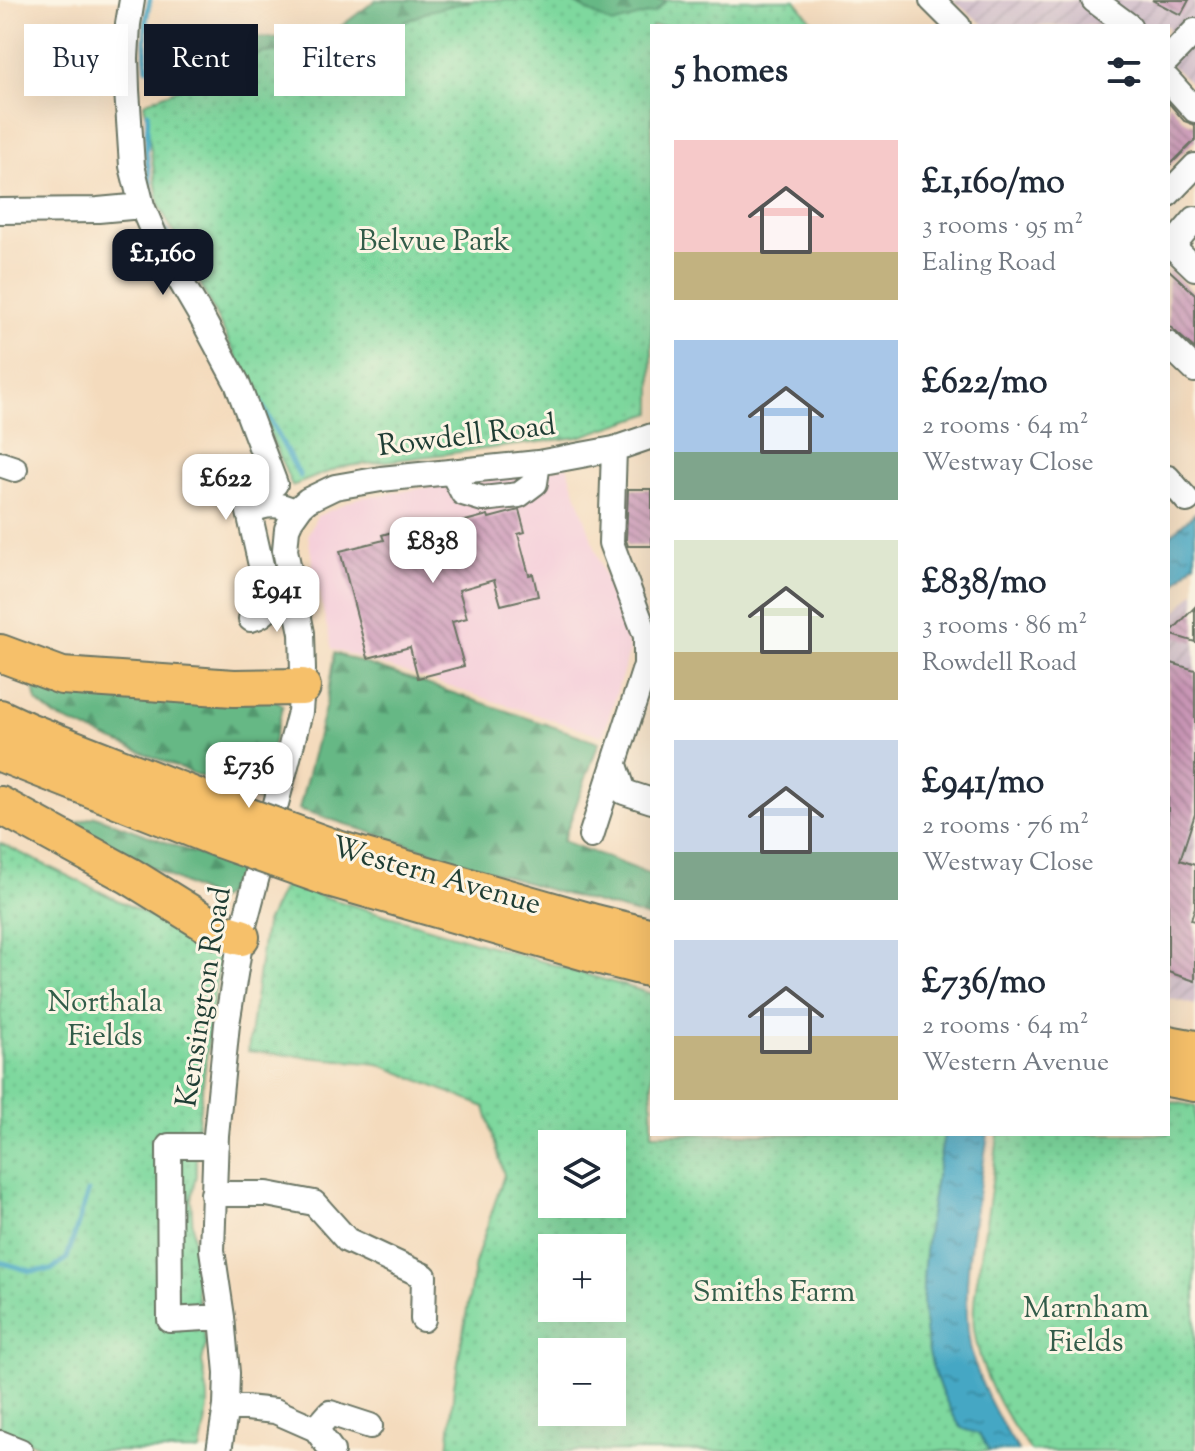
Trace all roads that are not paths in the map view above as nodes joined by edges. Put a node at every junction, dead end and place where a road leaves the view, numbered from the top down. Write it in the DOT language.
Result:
graph roads {
  1 [pos="132,0"];
  2 [pos="932,0"];
  3 [pos="1094,0"];
  4 [pos="956,24"];
  5 [pos="1126,24"];
  6 [pos="1195,31"];
  7 [pos="1170,57"];
  8 [pos="1170,82"];
  9 [pos="1195,110"];
  10 [pos="1195,166"];
  11 [pos="1170,192"];
  12 [pos="142,206"];
  13 [pos="0,211"];
  14 [pos="1195,219"];
  15 [pos="1170,244"];
  16 [pos="1195,268"];
  17 [pos="1170,346"];
  18 [pos="1195,370"];
  19 [pos="650,437"];
  20 [pos="614,449"];
  21 [pos="1170,480"];
  22 [pos="1187,500"];
  23 [pos="283,501"];
  24 [pos="251,619"];
  25 [pos="0,653"];
  26 [pos="302,687"];
  27 [pos="0,718"];
  28 [pos="0,753"];
  29 [pos="615,765"];
  30 [pos="650,800"];
  31 [pos="0,805"];
  32 [pos="220,823"];
  33 [pos="591,836"];
  34 [pos="333,864"];
  35 [pos="241,937"];
  36 [pos="650,937"];
  37 [pos="650,968"];
  38 [pos="1170,1044"];
  39 [pos="1195,1049"];
  40 [pos="1170,1078"];
  41 [pos="1195,1083"];
  42 [pos="216,1146"];
  43 [pos="213,1194"];
  44 [pos="222,1317"];
  45 [pos="423,1319"];
  46 [pos="226,1406"];
  47 [pos="370,1426"];
  48 [pos="316,1429"];
  49 [pos="0,1443"];
  50 [pos="20,1451"];
  51 [pos="219,1451"];
  52 [pos="332,1451"];
  1 -- 12 [label="street"];
  2 -- 4 [label="street"];
  3 -- 5 [label="street"];
  6 -- 7 [label="street"];
  8 -- 9 [label="street"];
  10 -- 11 [label="street"];
  12 -- 13 [label="street"];
  12 -- 23 [label="street"];
  14 -- 15 [label="street"];
  15 -- 16 [label="street"];
  17 -- 18 [label="street"];
  19 -- 20 [label="street, Rowdell Road"];
  20 -- 23 [label="street, Rowdell Road"];
  20 -- 29 [label="street"];
  21 -- 22 [label="street"];
  23 -- 24 [label="street, Rowdell Road"];
  23 -- 26 [label="street, Kensington Road"];
  25 -- 26 [label="highway"];
  26 -- 35 [label="street, Kensington Road"];
  27 -- 32 [label="highway, Western Avenue"];
  28 -- 32 [label="highway, Western Avenue"];
  29 -- 30 [label="street"];
  29 -- 33 [label="street"];
  31 -- 35 [label="highway"];
  32 -- 34 [label="highway, Western Avenue, bridge"];
  34 -- 36 [label="highway, Western Avenue"];
  34 -- 37 [label="highway, Western Avenue"];
  35 -- 42 [label="street, Kensington Road"];
  38 -- 39 [label="highway"];
  40 -- 41 [label="highway"];
  42 -- 43 [label="street, Kensington Road"];
  42 -- 44 [label="street"];
  43 -- 44 [label="street, Kensington Road"];
  43 -- 45 [label="street"];
  44 -- 46 [label="street, Kensington Road"];
  46 -- 48 [label="street"];
  46 -- 51 [label="street, Kensington Road"];
  47 -- 48 [label="street"];
  48 -- 52 [label="street"];
  49 -- 50 [label="street"];
}
